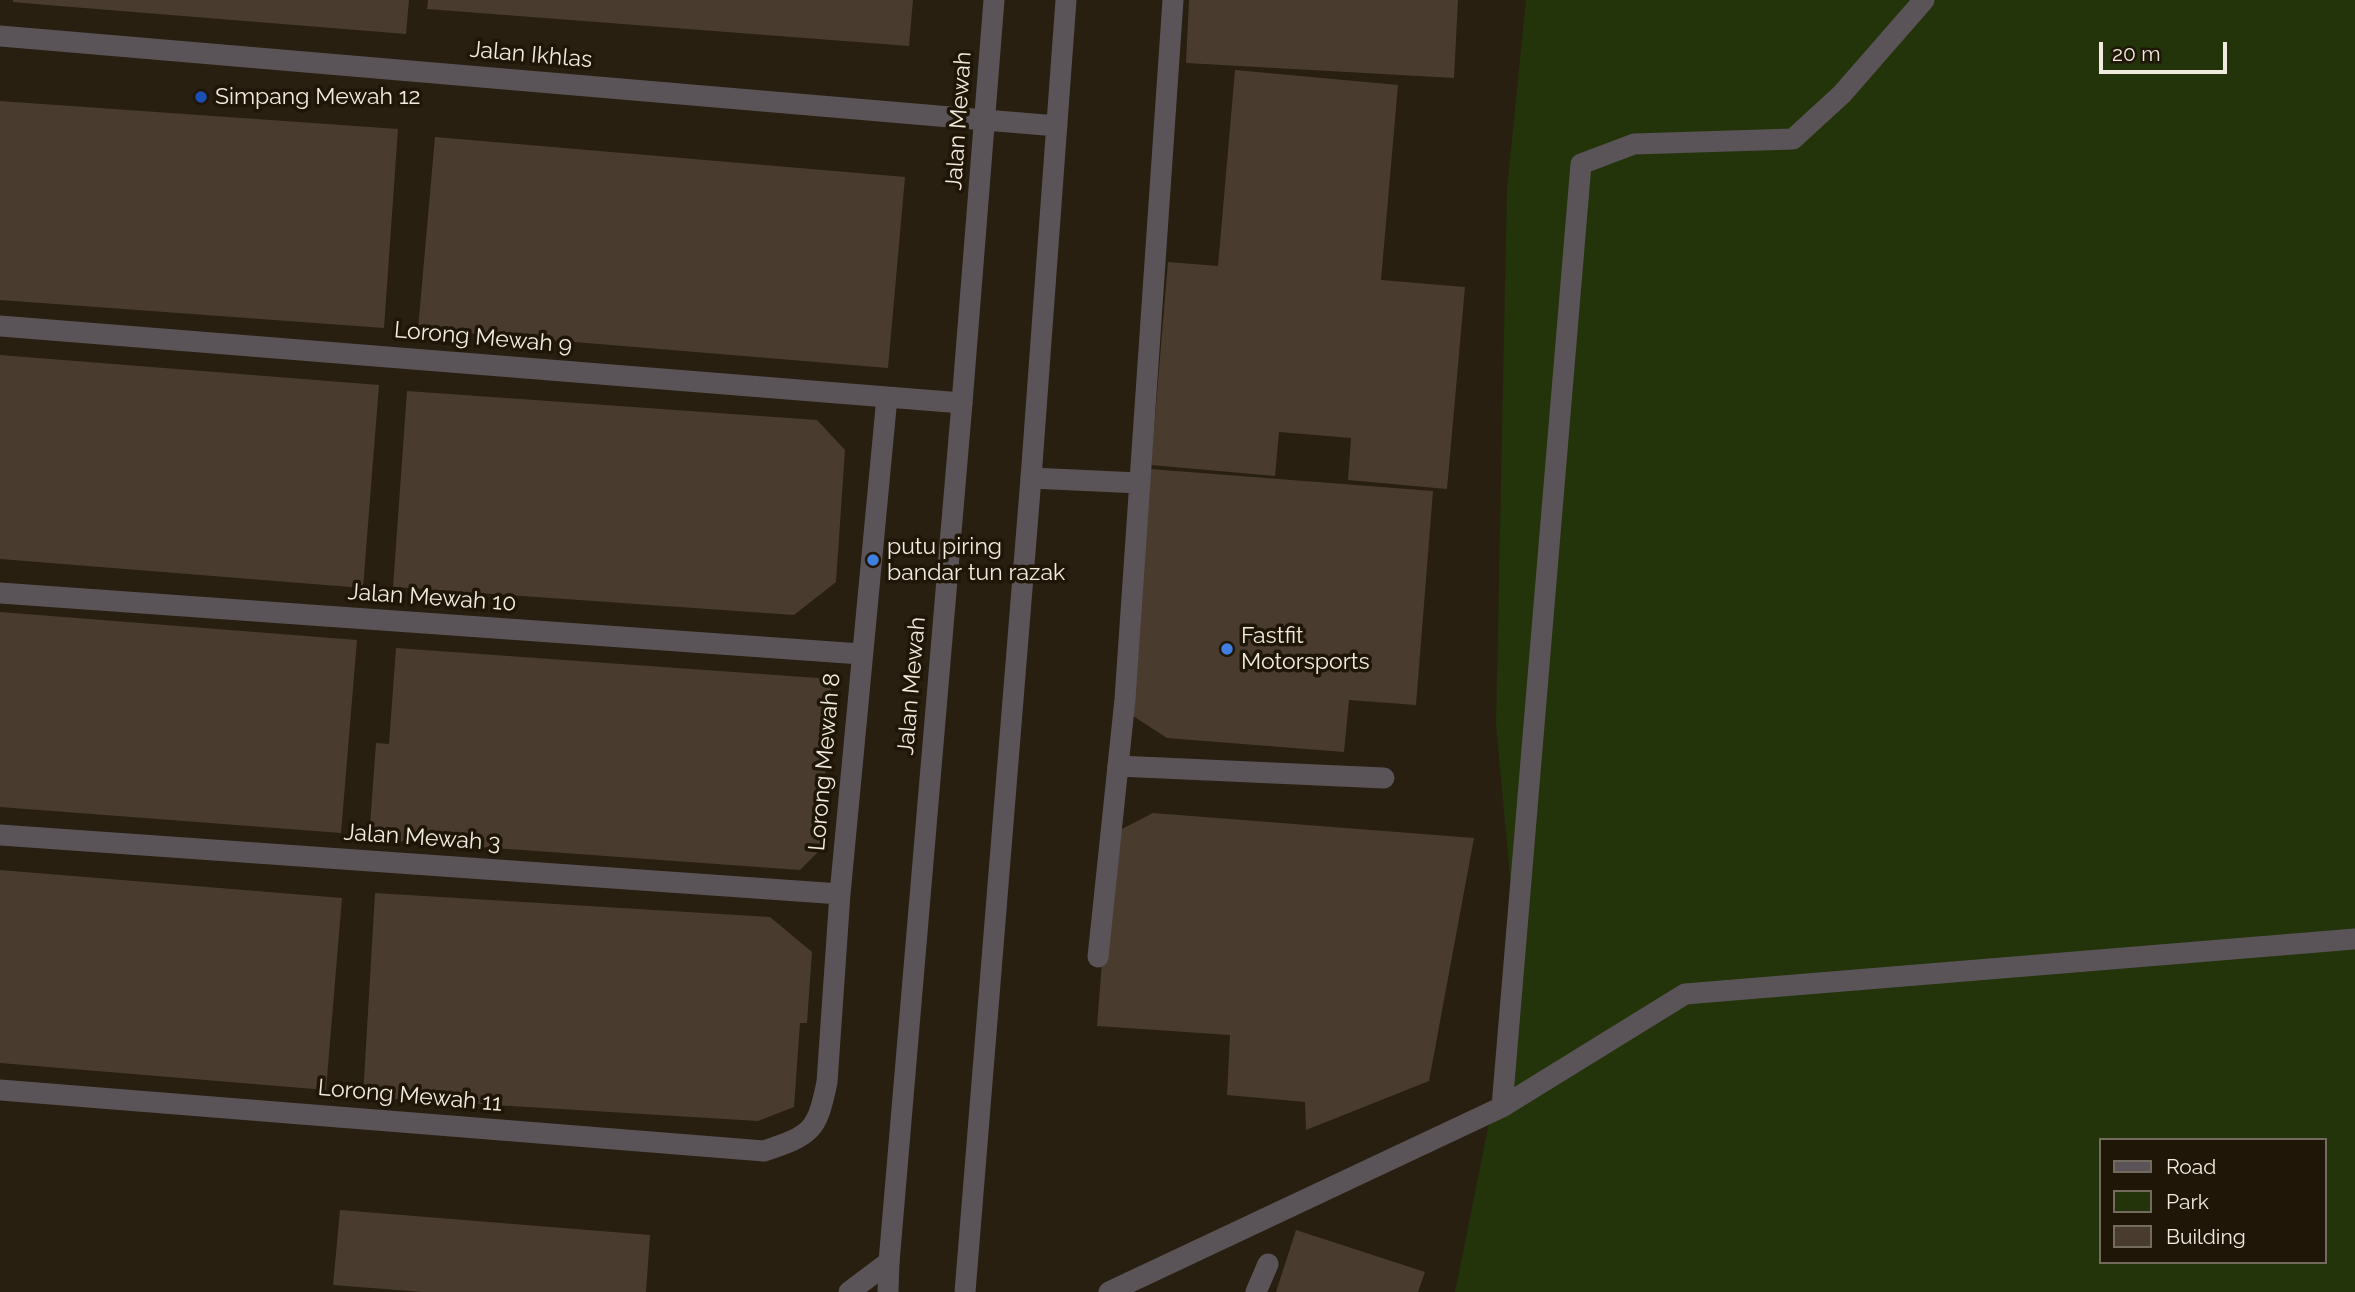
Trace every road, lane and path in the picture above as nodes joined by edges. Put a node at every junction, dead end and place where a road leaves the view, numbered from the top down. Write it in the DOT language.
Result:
graph roads {
  1 [pos="994,0"];
  2 [pos="1066,0"];
  3 [pos="1173,0"];
  4 [pos="1924,0"];
  5 [pos="0,36"];
  6 [pos="985,120"];
  7 [pos="1057,126"];
  8 [pos="0,326"];
  9 [pos="887,397"];
  10 [pos="962,402"];
  11 [pos="1031,478"];
  12 [pos="1139,483"];
  13 [pos="0,593"];
  14 [pos="861,654"];
  15 [pos="1118,766"];
  16 [pos="1384,778"];
  17 [pos="0,835"];
  18 [pos="839,894"];
  19 [pos="2355,939"];
  20 [pos="1098,957"];
  21 [pos="0,1090"];
  22 [pos="1502,1107"];
  23 [pos="812,1129"];
  24 [pos="889,1262"];
  25 [pos="1268,1264"];
  26 [pos="849,1292"];
  27 [pos="888,1292"];
  28 [pos="965,1292"];
  29 [pos="1109,1292"];
  30 [pos="1256,1292"];
  1 -- 6 [label="street, Jalan Mewah"];
  2 -- 7 [label="street"];
  3 -- 12 [label="street"];
  4 -- 22 [label="street"];
  5 -- 6 [label="street, Jalan Ikhlas"];
  6 -- 7 [label="street, Jalan Ikhlas"];
  6 -- 10 [label="street, Jalan Mewah"];
  7 -- 11 [label="street"];
  8 -- 9 [label="street, Lorong Mewah 9"];
  9 -- 10 [label="street, Lorong Mewah 9"];
  9 -- 14 [label="street, Lorong Mewah 8"];
  10 -- 24 [label="street, Jalan Mewah"];
  11 -- 12 [label="street"];
  11 -- 28 [label="street"];
  12 -- 15 [label="street"];
  13 -- 14 [label="street, Jalan Mewah 10"];
  14 -- 18 [label="street, Lorong Mewah 8"];
  15 -- 16 [label="street"];
  15 -- 20 [label="street"];
  17 -- 18 [label="street, Jalan Mewah 3"];
  18 -- 23 [label="street, Lorong Mewah 8"];
  19 -- 22 [label="street"];
  21 -- 23 [label="street, Lorong Mewah 11"];
  22 -- 29 [label="street"];
  24 -- 26 [label="street"];
  24 -- 27 [label="street, Jalan Mewah"];
  25 -- 30 [label="street"];
}
